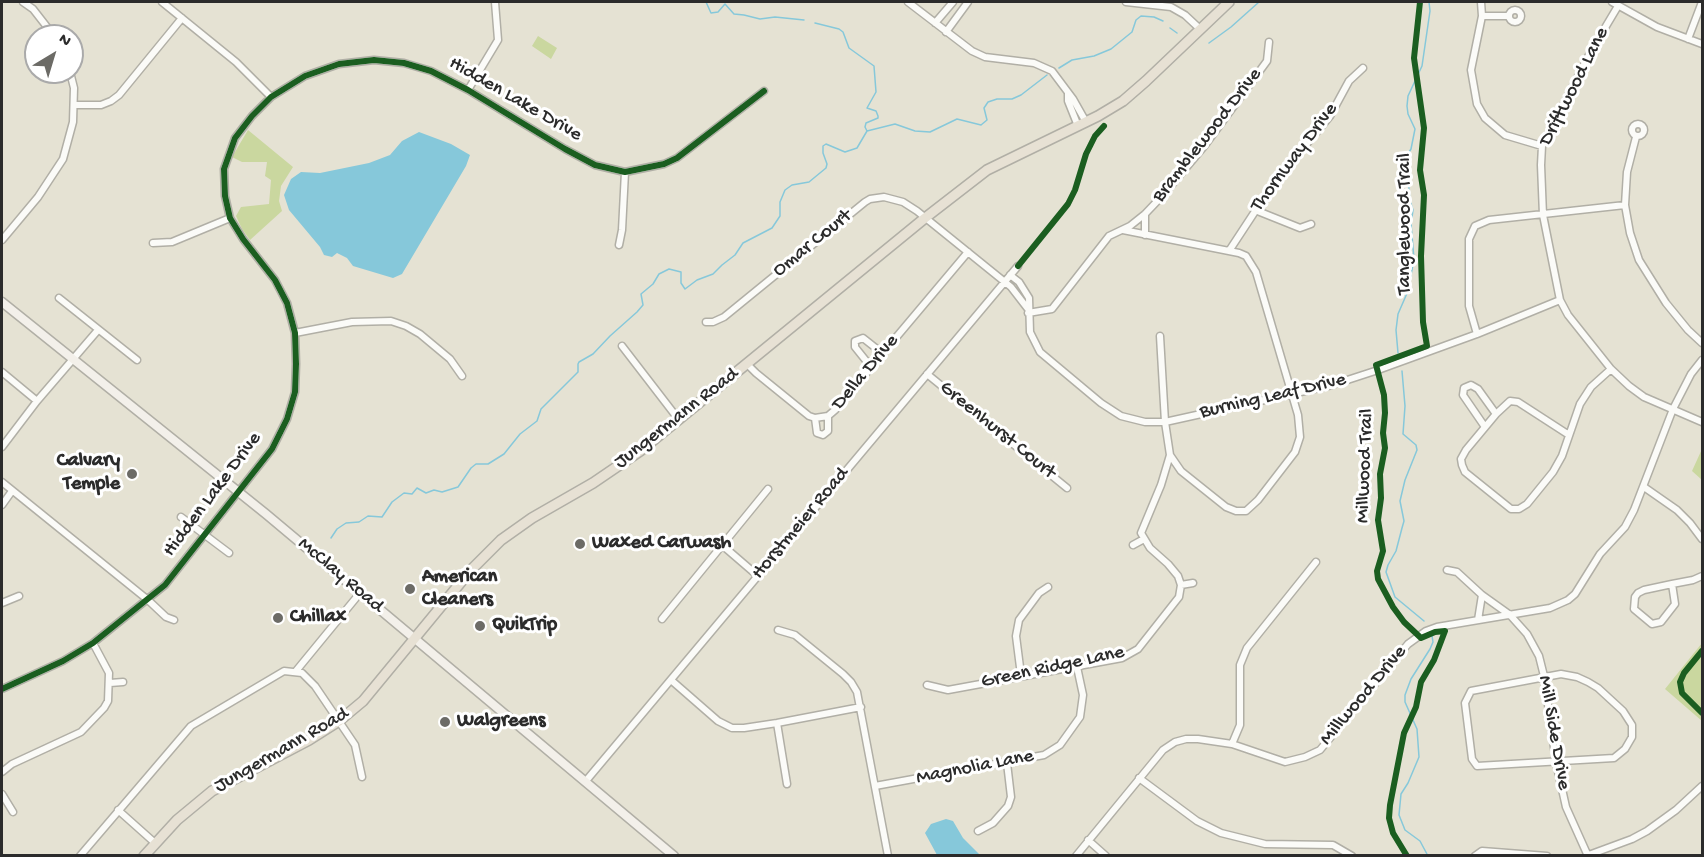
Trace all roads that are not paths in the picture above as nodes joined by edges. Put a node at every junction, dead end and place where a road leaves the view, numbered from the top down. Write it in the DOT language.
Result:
graph roads {
  1 [pos="23,2"];
  2 [pos="162,2"];
  3 [pos="495,2"];
  4 [pos="908,2"];
  5 [pos="953,2"];
  6 [pos="968,2"];
  7 [pos="1126,2"];
  8 [pos="1229,2"];
  9 [pos="1481,2"];
  10 [pos="1702,2"];
  11 [pos="1615,4"];
  12 [pos="1482,16"];
  13 [pos="1509,16"];
  14 [pos="182,18"];
  15 [pos="935,23"];
  16 [pos="45,24"];
  17 [pos="1200,29"];
  18 [pos="946,32"];
  19 [pos="1688,39"];
  20 [pos="1269,42"];
  21 [pos="1702,44"];
  22 [pos="1363,68"];
  23 [pos="73,84"];
  24 [pos="468,90"];
  25 [pos="764,91"];
  26 [pos="271,97"];
  27 [pos="74,105"];
  28 [pos="1082,124"];
  29 [pos="1636,137"];
  30 [pos="1542,146"];
  31 [pos="625,172"];
  32 [pos="1625,205"];
  33 [pos="1255,210"];
  34 [pos="1145,214"];
  35 [pos="1543,215"];
  36 [pos="230,218"];
  37 [pos="925,218"];
  38 [pos="1311,224"];
  39 [pos="1123,230"];
  40 [pos="1145,235"];
  41 [pos="2,240"];
  42 [pos="153,243"];
  43 [pos="619,245"];
  44 [pos="1229,251"];
  45 [pos="968,252"];
  46 [pos="1018,266"];
  47 [pos="1010,275"];
  48 [pos="1005,282"];
  49 [pos="59,298"];
  50 [pos="1560,300"];
  51 [pos="2,302"];
  52 [pos="1028,311"];
  53 [pos="706,322"];
  54 [pos="98,330"];
  55 [pos="295,333"];
  56 [pos="1477,334"];
  57 [pos="1160,336"];
  58 [pos="1702,343"];
  59 [pos="621,346"];
  60 [pos="882,353"];
  61 [pos="73,359"];
  62 [pos="137,360"];
  63 [pos="1702,360"];
  64 [pos="747,364"];
  65 [pos="871,367"];
  66 [pos="1611,369"];
  67 [pos="2,372"];
  68 [pos="927,374"];
  69 [pos="462,376"];
  70 [pos="1292,394"];
  71 [pos="37,401"];
  72 [pos="1673,409"];
  73 [pos="1496,414"];
  74 [pos="828,416"];
  75 [pos="815,418"];
  76 [pos="680,420"];
  77 [pos="1165,422"];
  78 [pos="1702,422"];
  79 [pos="1485,427"];
  80 [pos="1569,435"];
  81 [pos="2,447"];
  82 [pos="1170,455"];
  83 [pos="1180,469"];
  84 [pos="1165,474"];
  85 [pos="2,482"];
  86 [pos="1644,487"];
  87 [pos="1067,488"];
  88 [pos="768,489"];
  89 [pos="12,491"];
  90 [pos="239,493"];
  91 [pos="2,505"];
  92 [pos="181,518"];
  93 [pos="204,535"];
  94 [pos="1144,539"];
  95 [pos="1702,539"];
  96 [pos="722,545"];
  97 [pos="1133,545"];
  98 [pos="229,553"];
  99 [pos="1316,562"];
  100 [pos="1447,570"];
  101 [pos="759,576"];
  102 [pos="1702,576"];
  103 [pos="1193,584"];
  104 [pos="1181,585"];
  105 [pos="1672,585"];
  106 [pos="1048,587"];
  107 [pos="360,593"];
  108 [pos="1482,595"];
  109 [pos="19,596"];
  110 [pos="148,600"];
  111 [pos="2,603"];
  112 [pos="1510,615"];
  113 [pos="662,619"];
  114 [pos="174,620"];
  115 [pos="1478,620"];
  116 [pos="778,630"];
  117 [pos="415,639"];
  118 [pos="93,644"];
  119 [pos="1077,667"];
  120 [pos="296,672"];
  121 [pos="1021,675"];
  122 [pos="1544,676"];
  123 [pos="671,680"];
  124 [pos="123,682"];
  125 [pos="110,683"];
  126 [pos="927,685"];
  127 [pos="2,689"];
  128 [pos="861,707"];
  129 [pos="339,721"];
  130 [pos="777,723"];
  131 [pos="1232,744"];
  132 [pos="1556,762"];
  133 [pos="1007,763"];
  134 [pos="2,772"];
  135 [pos="362,777"];
  136 [pos="1139,778"];
  137 [pos="585,782"];
  138 [pos="787,784"];
  139 [pos="875,786"];
  140 [pos="1702,786"];
  141 [pos="2,794"];
  142 [pos="118,810"];
  143 [pos="13,812"];
  144 [pos="978,831"];
  145 [pos="1089,840"];
  146 [pos="155,843"];
  147 [pos="80,855"];
  148 [pos="144,855"];
  149 [pos="675,855"];
  150 [pos="888,855"];
  151 [pos="1076,855"];
  152 [pos="1106,855"];
  153 [pos="1352,855"];
  154 [pos="1475,855"];
  155 [pos="1547,855"];
  156 [pos="1587,855"];
  1 -- 16 [label="street"];
  2 -- 14 [label="street"];
  3 -- 24 [label="street"];
  4 -- 15 [label="street"];
  5 -- 15 [label="street"];
  6 -- 18 [label="street"];
  7 -- 17 [label="street"];
  8 -- 17 [label="main road, Jungermann Road"];
  9 -- 12 [label="street"];
  10 -- 19 [label="street"];
  11 -- 19 [label="street"];
  11 -- 30 [label="street, Driftwood Lane"];
  12 -- 13 [label="street"];
  12 -- 30 [label="street"];
  14 -- 26 [label="street"];
  14 -- 27 [label="street"];
  15 -- 18 [label="street"];
  17 -- 28 [label="main road, Jungermann Road"];
  18 -- 28 [label="street"];
  19 -- 21 [label="street"];
  20 -- 34 [label="street, Bramblewood Drive"];
  22 -- 33 [label="street, Thornway Drive"];
  23 -- 27 [label="street"];
  24 -- 26 [label="street, Hidden Lake Drive"];
  24 -- 31 [label="street, Hidden Lake Drive"];
  25 -- 31 [label="street, Hidden Lake Drive"];
  26 -- 36 [label="street, Hidden Lake Drive"];
  27 -- 41 [label="street"];
  28 -- 37 [label="main road, Jungermann Road"];
  29 -- 32 [label="street"];
  30 -- 35 [label="street, Driftwood Lane"];
  31 -- 43 [label="street"];
  32 -- 35 [label="street"];
  32 -- 58 [label="street"];
  33 -- 38 [label="street"];
  33 -- 44 [label="street, Thornway Drive"];
  34 -- 39 [label="street, Bramblewood Drive"];
  34 -- 40 [label="street"];
  35 -- 50 [label="street, Driftwood Lane"];
  35 -- 56 [label="street"];
  36 -- 42 [label="street"];
  36 -- 55 [label="street, Hidden Lake Drive"];
  37 -- 45 [label="street, Burning Leaf Drive"];
  37 -- 53 [label="street, Omar Court"];
  37 -- 64 [label="main road, Jungermann Road"];
  39 -- 40 [label="street"];
  39 -- 52 [label="street, Bramblewood Drive"];
  40 -- 44 [label="street"];
  44 -- 70 [label="street"];
  45 -- 48 [label="street, Burning Leaf Drive"];
  45 -- 60 [label="street, Della Drive"];
  46 -- 47 [label="street, Horstmeier Road"];
  47 -- 48 [label="street, Horstmeier Road"];
  47 -- 52 [label="street, Burning Leaf Drive"];
  48 -- 52 [label="street, Burning Leaf Drive"];
  48 -- 68 [label="street, Horstmeier Road"];
  49 -- 54 [label="street"];
  50 -- 56 [label="street, Burning Leaf Drive"];
  50 -- 66 [label="street, Driftwood Lane"];
  51 -- 61 [label="main road, McClay Road"];
  52 -- 77 [label="street, Burning Leaf Drive"];
  54 -- 61 [label="street"];
  54 -- 62 [label="street"];
  55 -- 69 [label="street"];
  55 -- 90 [label="street, Hidden Lake Drive"];
  56 -- 70 [label="street, Burning Leaf Drive"];
  57 -- 77 [label="street"];
  59 -- 76 [label="street"];
  60 -- 65 [label="street, Della Drive"];
  60 -- 65 [label="street"];
  61 -- 71 [label="street"];
  61 -- 90 [label="main road, McClay Road"];
  63 -- 72 [label="street, Millwood Drive"];
  64 -- 75 [label="street, Della Drive"];
  64 -- 76 [label="main road, Jungermann Road"];
  65 -- 74 [label="street, Della Drive"];
  66 -- 72 [label="street, Driftwood Lane"];
  66 -- 80 [label="street"];
  67 -- 71 [label="street"];
  68 -- 87 [label="street, Greenhurst Court"];
  68 -- 101 [label="street, Horstmeier Road"];
  70 -- 77 [label="street, Burning Leaf Drive"];
  70 -- 83 [label="street"];
  71 -- 81 [label="street"];
  72 -- 78 [label="street, Driftwood Lane"];
  72 -- 86 [label="street, Millwood Drive"];
  73 -- 79 [label="street"];
  73 -- 79 [label="street"];
  73 -- 80 [label="street"];
  74 -- 75 [label="street, Della Drive"];
  74 -- 75 [label="street"];
  76 -- 117 [label="main road, Jungermann Road"];
  77 -- 82 [label="street"];
  79 -- 80 [label="street"];
  82 -- 83 [label="street"];
  82 -- 84 [label="street"];
  83 -- 84 [label="street"];
  84 -- 94 [label="street"];
  85 -- 89 [label="street"];
  86 -- 95 [label="street"];
  86 -- 112 [label="street, Millwood Drive"];
  88 -- 96 [label="street"];
  89 -- 91 [label="street"];
  89 -- 110 [label="street"];
  90 -- 93 [label="street, Hidden Lake Drive"];
  90 -- 107 [label="main road, McClay Road"];
  92 -- 93 [label="street"];
  93 -- 98 [label="street"];
  93 -- 110 [label="street, Hidden Lake Drive"];
  94 -- 97 [label="street"];
  94 -- 104 [label="street"];
  96 -- 101 [label="street"];
  96 -- 113 [label="street"];
  99 -- 131 [label="street"];
  100 -- 108 [label="street, Mill Side Drive"];
  101 -- 123 [label="street, Horstmeier Road"];
  102 -- 105 [label="street"];
  103 -- 104 [label="street"];
  104 -- 119 [label="street, Green Ridge Lane"];
  105 -- 105 [label="street"];
  106 -- 121 [label="street"];
  107 -- 117 [label="main road, McClay Road"];
  107 -- 120 [label="street"];
  108 -- 112 [label="street, Mill Side Drive"];
  108 -- 115 [label="street"];
  109 -- 111 [label="street"];
  110 -- 114 [label="street"];
  110 -- 118 [label="street, Hidden Lake Drive"];
  112 -- 115 [label="street, Millwood Drive"];
  112 -- 122 [label="street, Mill Side Drive"];
  115 -- 131 [label="street, Millwood Drive"];
  116 -- 128 [label="street"];
  117 -- 129 [label="main road, Jungermann Road"];
  117 -- 137 [label="main road, McClay Road"];
  118 -- 125 [label="street"];
  118 -- 127 [label="street, Hidden Lake Drive"];
  119 -- 121 [label="street, Green Ridge Lane"];
  119 -- 133 [label="street, Magnolia Lane"];
  120 -- 129 [label="street"];
  120 -- 142 [label="street"];
  121 -- 126 [label="street, Green Ridge Lane"];
  122 -- 132 [label="street, Mill Side Drive"];
  122 -- 132 [label="street"];
  122 -- 132 [label="street"];
  123 -- 130 [label="street"];
  123 -- 137 [label="street, Horstmeier Road"];
  124 -- 125 [label="street"];
  125 -- 134 [label="street"];
  128 -- 130 [label="street"];
  128 -- 139 [label="street"];
  129 -- 135 [label="street"];
  129 -- 146 [label="main road, Jungermann Road"];
  130 -- 138 [label="street"];
  131 -- 136 [label="street, Millwood Drive"];
  132 -- 156 [label="street, Mill Side Drive"];
  133 -- 139 [label="street, Magnolia Lane"];
  133 -- 144 [label="street"];
  136 -- 145 [label="street, Millwood Drive"];
  136 -- 153 [label="street"];
  137 -- 149 [label="main road, McClay Road"];
  139 -- 150 [label="street"];
  140 -- 156 [label="street"];
  141 -- 143 [label="street"];
  142 -- 146 [label="street"];
  142 -- 147 [label="street"];
  145 -- 151 [label="street, Millwood Drive"];
  145 -- 152 [label="street"];
  146 -- 148 [label="main road, Jungermann Road"];
  154 -- 155 [label="street"];
}
